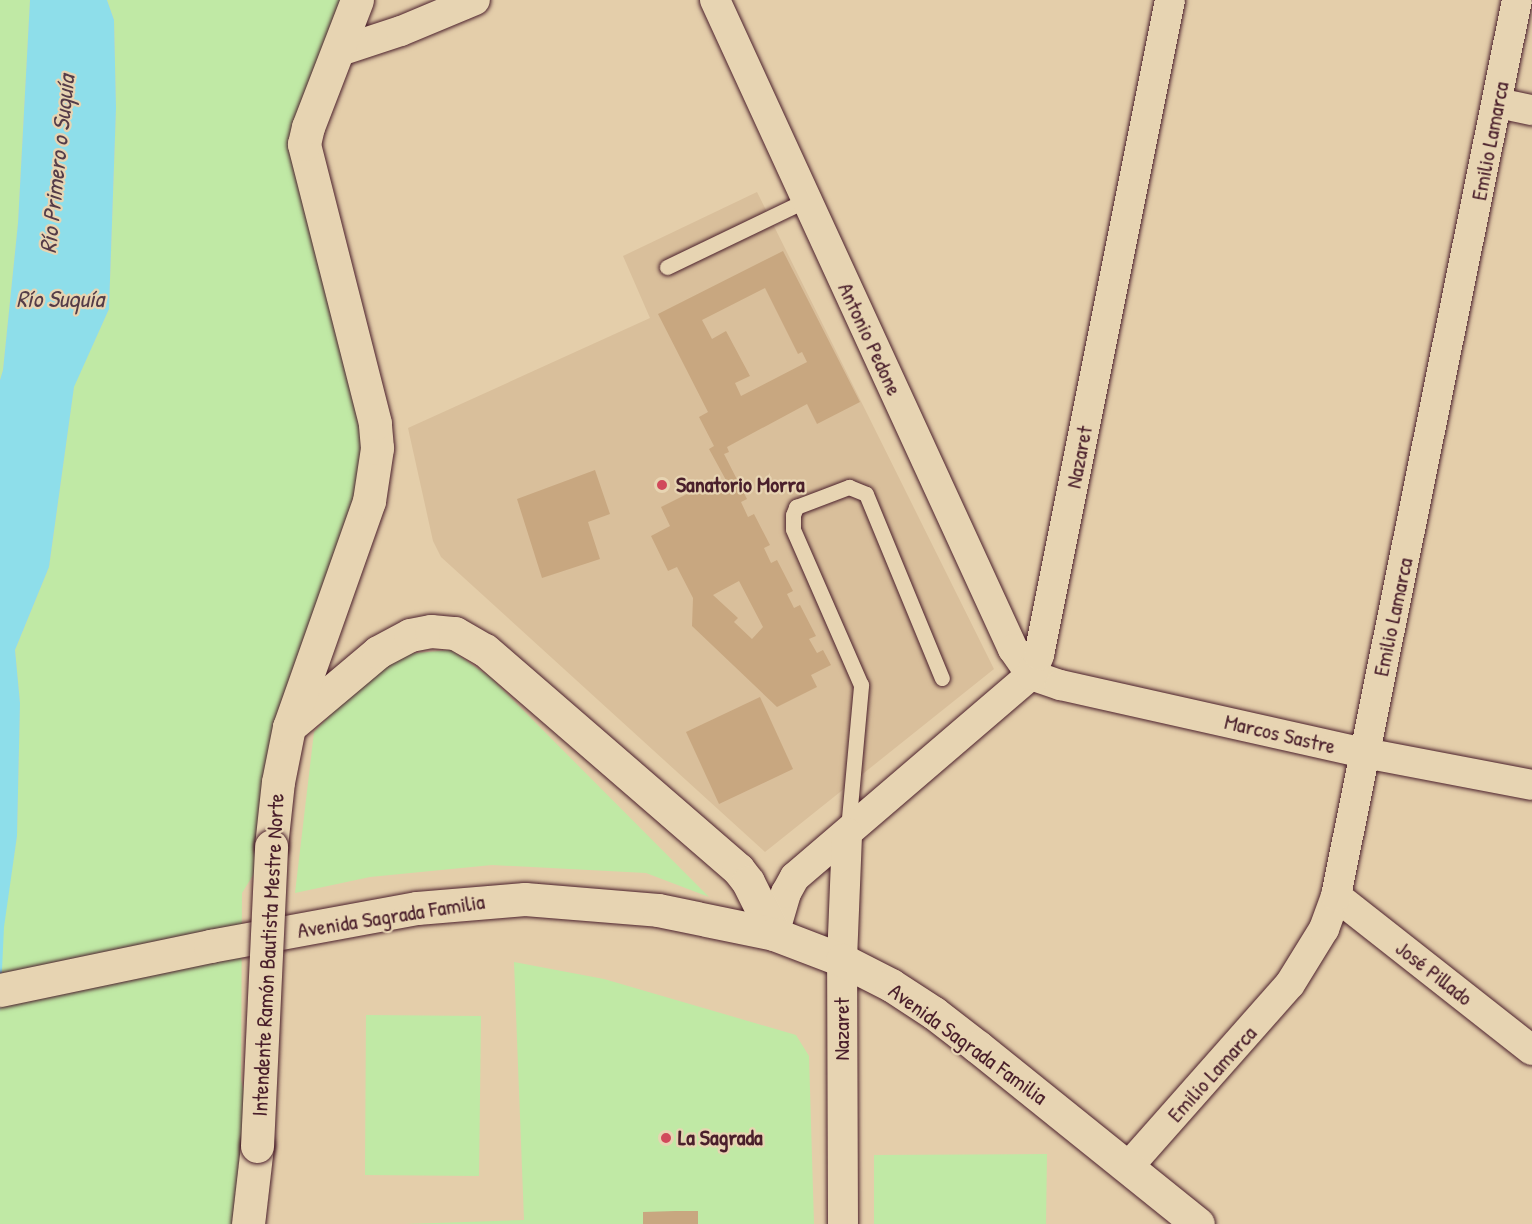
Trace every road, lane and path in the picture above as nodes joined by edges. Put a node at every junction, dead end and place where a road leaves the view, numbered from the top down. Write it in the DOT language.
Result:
graph roads {
  1 [pos="357,0"];
  2 [pos="475,0"];
  3 [pos="715,0"];
  4 [pos="1170,0"];
  5 [pos="1517,0"];
  6 [pos="337,52"];
  7 [pos="1498,103"];
  8 [pos="1532,110"];
  9 [pos="806,200"];
  10 [pos="668,267"];
  11 [pos="1030,675"];
  12 [pos="942,678"];
  13 [pos="289,727"];
  14 [pos="1365,753"];
  15 [pos="1532,785"];
  16 [pos="847,833"];
  17 [pos="1336,896"];
  18 [pos="774,934"];
  19 [pos="842,960"];
  20 [pos="0,990"];
  21 [pos="1532,1050"];
  22 [pos="1128,1167"];
  23 [pos="248,1224"];
  24 [pos="843,1224"];
  25 [pos="1198,1224"];
  1 -- 6 [label="main road, Intendente Ramón Bautista Mestre Norte"];
  2 -- 6 [label="street"];
  3 -- 9 [label="street, Antonio Pedone"];
  4 -- 11 [label="street, Nazaret"];
  5 -- 7 [label="street, Emilio Lamarca"];
  6 -- 13 [label="main road, Intendente Ramón Bautista Mestre Norte"];
  7 -- 8 [label="street"];
  7 -- 14 [label="street, Emilio Lamarca"];
  9 -- 10 [label="lane"];
  9 -- 11 [label="street, Antonio Pedone"];
  11 -- 14 [label="street, Marcos Sastre"];
  11 -- 16 [label="street, Nazaret"];
  12 -- 16 [label="lane"];
  13 -- 18 [label="main road"];
  13 -- 23 [label="main road, Intendente Ramón Bautista Mestre Norte, bridge"];
  14 -- 15 [label="street, Marcos Sastre"];
  14 -- 17 [label="street, Emilio Lamarca"];
  16 -- 18 [label="street, Nazaret"];
  16 -- 19 [label="street, Nazaret"];
  17 -- 21 [label="street, José Pillado"];
  17 -- 22 [label="street, Emilio Lamarca"];
  18 -- 19 [label="main road, Avenida Sagrada Familia"];
  18 -- 20 [label="main road, Avenida Sagrada Familia"];
  19 -- 22 [label="main road, Avenida Sagrada Familia"];
  19 -- 24 [label="street, Nazaret"];
  22 -- 25 [label="main road, Avenida Sagrada Familia"];
}
